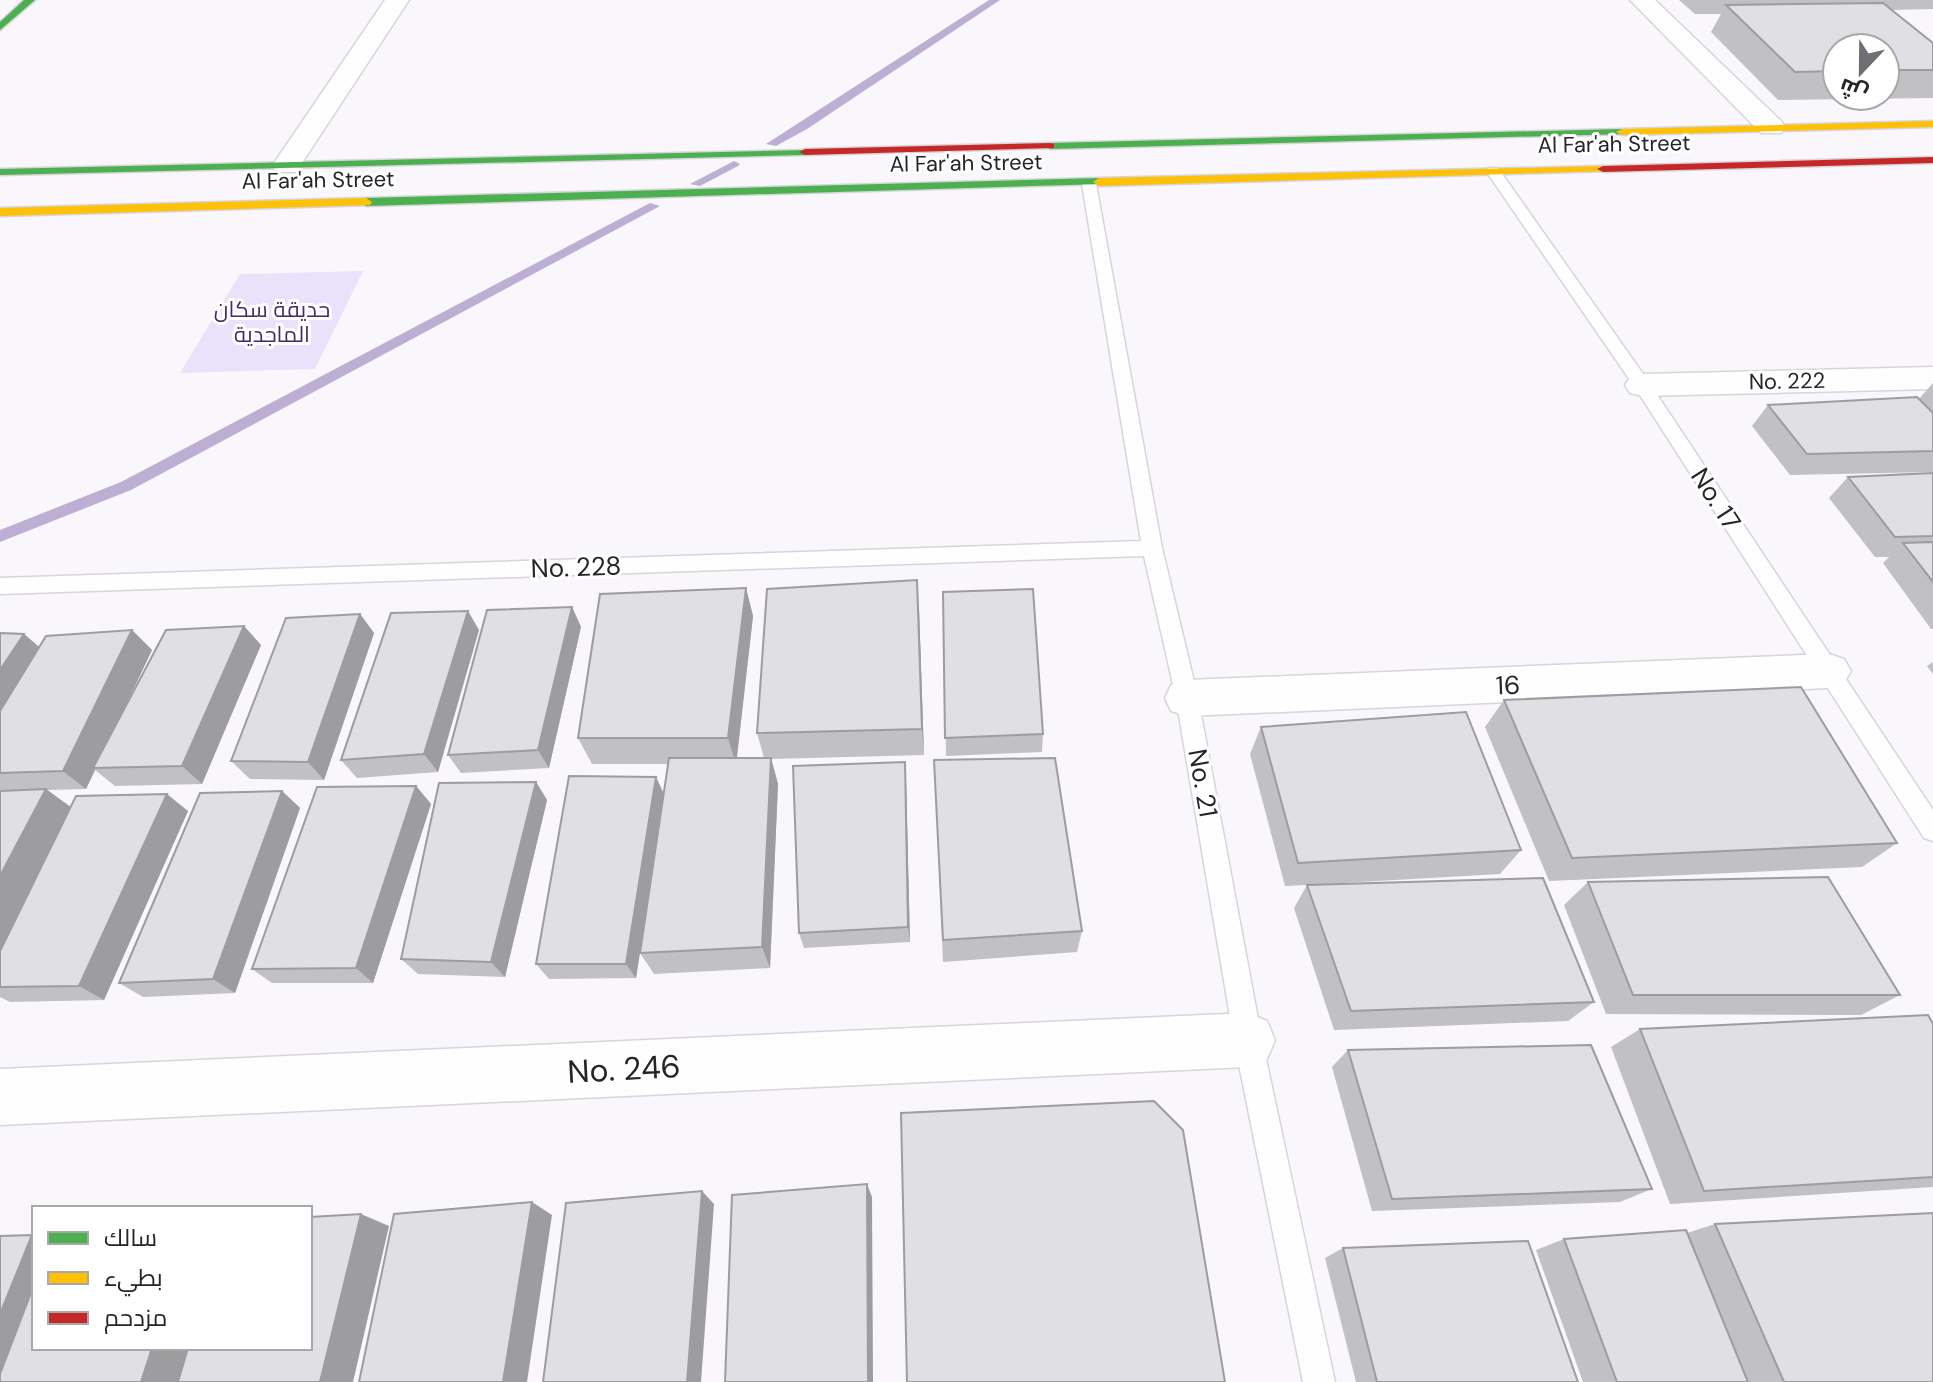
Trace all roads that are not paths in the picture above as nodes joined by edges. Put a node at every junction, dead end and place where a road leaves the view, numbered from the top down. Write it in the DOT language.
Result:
graph roads {
  1 [pos="30,0"];
  2 [pos="397,0"];
  3 [pos="1642,0"];
  4 [pos="0,27"];
  5 [pos="1933,124"];
  6 [pos="1771,127"];
  7 [pos="1933,160"];
  8 [pos="286,166"];
  9 [pos="1493,171"];
  10 [pos="0,172"];
  11 [pos="1089,184"];
  12 [pos="0,212"];
  13 [pos="1933,378"];
  14 [pos="1642,385"];
  15 [pos="1152,548"];
  16 [pos="0,586"];
  17 [pos="1829,671"];
  18 [pos="1187,698"];
  19 [pos="1933,830"];
  20 [pos="1248,1040"];
  21 [pos="0,1097"];
  22 [pos="1319,1382"];
  1 -- 4 [label="street"];
  2 -- 8 [label="street"];
  3 -- 6 [label="street"];
  5 -- 6 [label="street, Al Far'ah Street"];
  6 -- 8 [label="street, Al Far'ah Street"];
  7 -- 9 [label="street, Al Far'ah Street"];
  8 -- 10 [label="street, Al Far'ah Street"];
  9 -- 11 [label="street, Al Far'ah Street"];
  9 -- 14 [label="lane, No. 17"];
  11 -- 12 [label="street, Al Far'ah Street"];
  11 -- 15 [label="lane, No. 21"];
  13 -- 14 [label="street, No. 222"];
  14 -- 17 [label="lane, No. 17"];
  15 -- 16 [label="lane, No. 228"];
  15 -- 18 [label="lane, No. 21"];
  17 -- 18 [label="street, 16"];
  17 -- 19 [label="lane, No. 17"];
  18 -- 20 [label="lane, No. 21"];
  20 -- 21 [label="street, No. 246"];
  20 -- 22 [label="lane, No. 21"];
}
